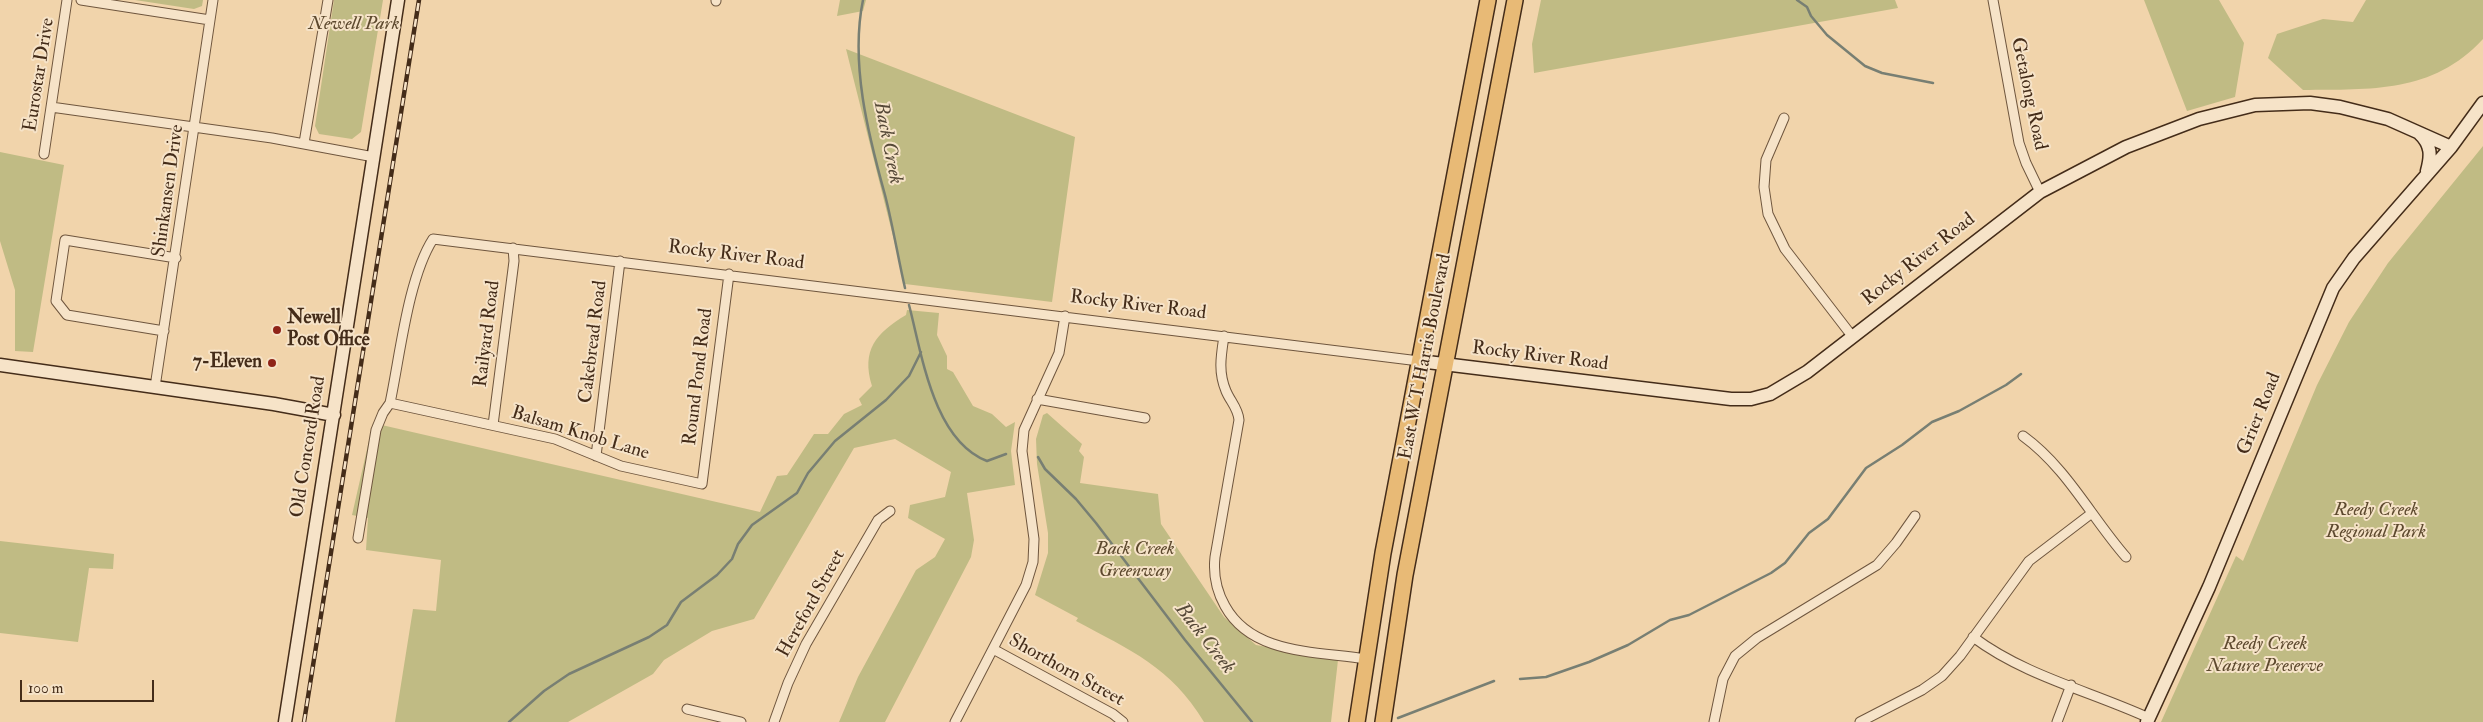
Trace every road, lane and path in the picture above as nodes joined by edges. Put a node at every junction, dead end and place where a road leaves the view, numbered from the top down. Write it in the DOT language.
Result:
graph roads {
  1 [pos="67,0"];
  2 [pos="82,0"];
  3 [pos="213,0"];
  4 [pos="328,0"];
  5 [pos="398,0"];
  6 [pos="1488,0"];
  7 [pos="1515,0"];
  8 [pos="1992,0"];
  9 [pos="210,20"];
  10 [pos="2483,103"];
  11 [pos="51,107"];
  12 [pos="1784,118"];
  13 [pos="195,127"];
  14 [pos="2416,130"];
  15 [pos="304,143"];
  16 [pos="2451,147"];
  17 [pos="44,154"];
  18 [pos="374,157"];
  19 [pos="2426,174"];
  20 [pos="2040,192"];
  21 [pos="513,248"];
  22 [pos="176,258"];
  23 [pos="620,261"];
  24 [pos="729,274"];
  25 [pos="1065,316"];
  26 [pos="164,331"];
  27 [pos="1224,336"];
  28 [pos="1852,336"];
  29 [pos="1419,361"];
  30 [pos="1445,364"];
  31 [pos="0,365"];
  32 [pos="155,387"];
  33 [pos="1037,400"];
  34 [pos="390,404"];
  35 [pos="334,415"];
  36 [pos="1145,418"];
  37 [pos="493,425"];
  38 [pos="2023,436"];
  39 [pos="596,456"];
  40 [pos="702,484"];
  41 [pos="890,511"];
  42 [pos="2092,513"];
  43 [pos="1915,516"];
  44 [pos="358,538"];
  45 [pos="2126,557"];
  46 [pos="1973,638"];
  47 [pos="993,649"];
  48 [pos="1366,659"];
  49 [pos="2071,685"];
  50 [pos="687,709"];
  51 [pos="2148,720"];
  52 [pos="1865,721"];
  53 [pos="285,722"];
  54 [pos="741,722"];
  55 [pos="774,722"];
  56 [pos="955,722"];
  57 [pos="1124,722"];
  58 [pos="1357,722"];
  59 [pos="1383,722"];
  60 [pos="1714,722"];
  61 [pos="2057,722"];
  1 -- 11 [label="street, Eurostar Drive"];
  2 -- 9 [label="street"];
  3 -- 9 [label="street, Shinkansen Drive"];
  4 -- 15 [label="street"];
  5 -- 18 [label="street, Old Concord Road"];
  6 -- 29 [label="main road, East W T Harris Boulevard"];
  7 -- 30 [label="main road, East W T Harris Boulevard"];
  8 -- 20 [label="street, Getalong Road"];
  9 -- 13 [label="street, Shinkansen Drive"];
  10 -- 16 [label="street"];
  11 -- 13 [label="street"];
  11 -- 17 [label="street, Eurostar Drive"];
  12 -- 28 [label="street"];
  13 -- 15 [label="street"];
  13 -- 22 [label="street, Shinkansen Drive"];
  14 -- 16 [label="street, Rocky River Road"];
  14 -- 19 [label="street"];
  14 -- 20 [label="street, Rocky River Road"];
  15 -- 18 [label="street"];
  16 -- 19 [label="street, Grier Road"];
  18 -- 35 [label="street, Old Concord Road"];
  19 -- 51 [label="street, Grier Road"];
  20 -- 28 [label="street, Rocky River Road"];
  21 -- 23 [label="street, Rocky River Road"];
  21 -- 34 [label="street, Rocky River Road"];
  21 -- 37 [label="street, Railyard Road"];
  22 -- 26 [label="street, Shinkansen Drive"];
  22 -- 26 [label="street"];
  23 -- 24 [label="street, Rocky River Road"];
  23 -- 39 [label="street, Cakebread Road"];
  24 -- 25 [label="street, Rocky River Road"];
  24 -- 40 [label="street, Round Pond Road"];
  25 -- 27 [label="street, Rocky River Road"];
  25 -- 33 [label="street"];
  26 -- 32 [label="street, Shinkansen Drive"];
  27 -- 29 [label="street, Rocky River Road"];
  27 -- 48 [label="street"];
  28 -- 30 [label="street, Rocky River Road"];
  29 -- 30 [label="street, Rocky River Road"];
  29 -- 48 [label="main road, East W T Harris Boulevard"];
  30 -- 59 [label="main road, East W T Harris Boulevard"];
  31 -- 32 [label="street"];
  32 -- 35 [label="street"];
  33 -- 36 [label="street"];
  33 -- 47 [label="street"];
  34 -- 37 [label="street, Balsam Knob Lane"];
  34 -- 44 [label="street"];
  35 -- 53 [label="street, Old Concord Road"];
  37 -- 39 [label="street, Balsam Knob Lane"];
  38 -- 42 [label="street"];
  39 -- 40 [label="street, Balsam Knob Lane"];
  41 -- 55 [label="street, Hereford Street"];
  42 -- 45 [label="street"];
  42 -- 46 [label="street"];
  43 -- 60 [label="street"];
  46 -- 49 [label="street"];
  46 -- 52 [label="street"];
  47 -- 56 [label="street"];
  47 -- 57 [label="street, Shorthorn Street"];
  48 -- 58 [label="main road, East W T Harris Boulevard"];
  49 -- 51 [label="street"];
  49 -- 61 [label="street"];
  50 -- 54 [label="street"];
}
